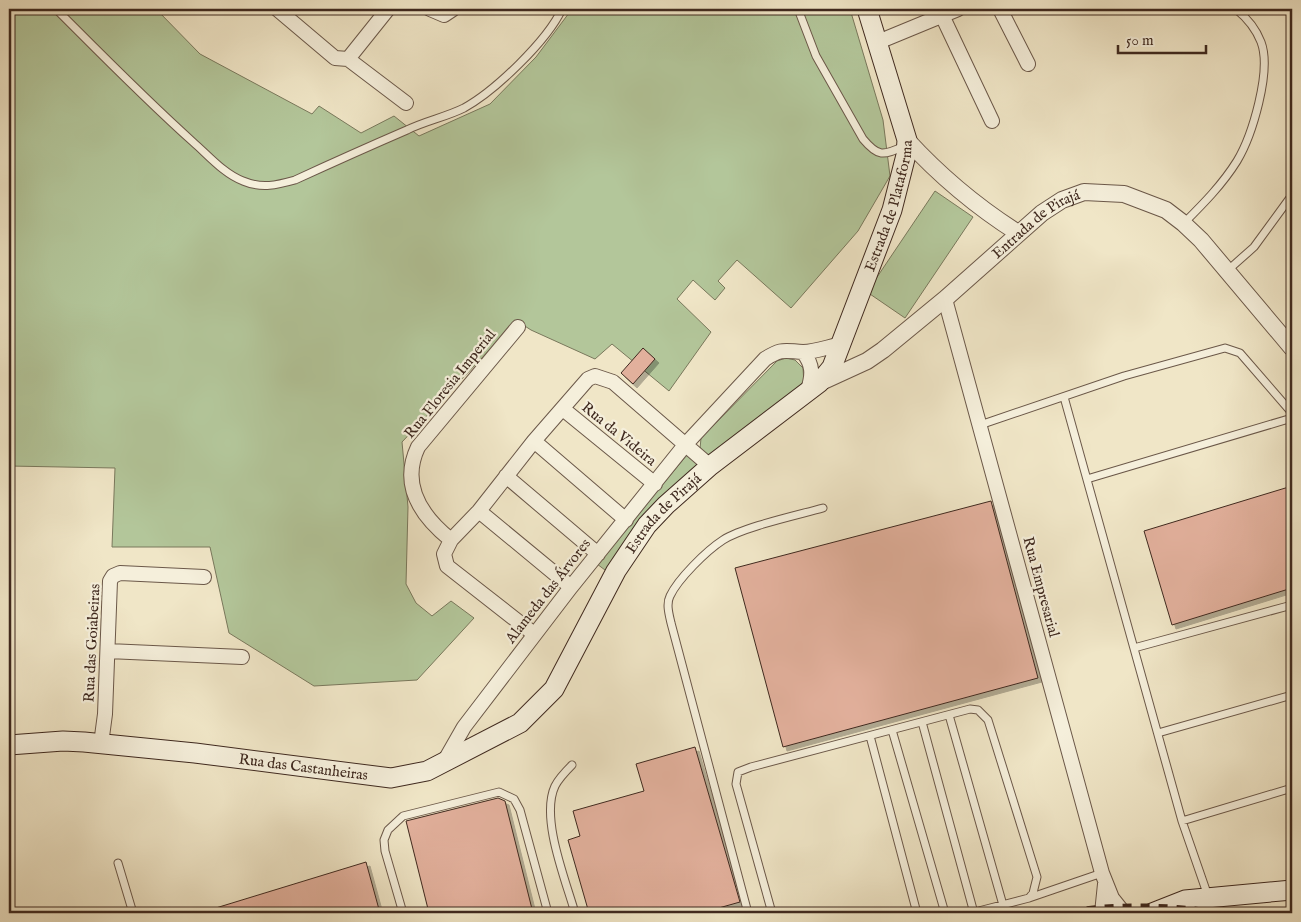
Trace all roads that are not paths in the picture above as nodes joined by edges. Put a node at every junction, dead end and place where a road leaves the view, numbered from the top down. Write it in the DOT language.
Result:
graph roads {
  1 [pos="56,9"];
  2 [pos="277,9"];
  3 [pos="388,9"];
  4 [pos="430,9"];
  5 [pos="562,9"];
  6 [pos="798,9"];
  7 [pos="867,9"];
  8 [pos="958,9"];
  9 [pos="1000,9"];
  10 [pos="1236,9"];
  11 [pos="451,11"];
  12 [pos="941,12"];
  13 [pos="878,42"];
  14 [pos="348,58"];
  15 [pos="1028,64"];
  16 [pos="406,103"];
  17 [pos="992,121"];
  18 [pos="907,142"];
  19 [pos="1292,195"];
  20 [pos="1183,223"];
  21 [pos="1018,233"];
  22 [pos="1227,271"];
  23 [pos="945,299"];
  24 [pos="518,327"];
  25 [pos="843,344"];
  26 [pos="1292,348"];
  27 [pos="803,352"];
  28 [pos="813,387"];
  29 [pos="1064,396"];
  30 [pos="563,409"];
  31 [pos="1292,413"];
  32 [pos="1292,418"];
  33 [pos="980,425"];
  34 [pos="534,441"];
  35 [pos="685,445"];
  36 [pos="710,466"];
  37 [pos="506,476"];
  38 [pos="1087,480"];
  39 [pos="655,484"];
  40 [pos="823,508"];
  41 [pos="479,511"];
  42 [pos="626,520"];
  43 [pos="450,540"];
  44 [pos="598,554"];
  45 [pos="204,577"];
  46 [pos="571,587"];
  47 [pos="1292,605"];
  48 [pos="534,634"];
  49 [pos="1134,648"];
  50 [pos="108,651"];
  51 [pos="242,657"];
  52 [pos="564,673"];
  53 [pos="1292,695"];
  54 [pos="949,715"];
  55 [pos="922,722"];
  56 [pos="892,730"];
  57 [pos="1158,733"];
  58 [pos="870,736"];
  59 [pos="101,744"];
  60 [pos="9,745"];
  61 [pos="443,763"];
  62 [pos="572,766"];
  63 [pos="1292,788"];
  64 [pos="1182,820"];
  65 [pos="118,863"];
  66 [pos="1103,878"];
  67 [pos="1292,890"];
  68 [pos="1208,897"];
  69 [pos="1029,898"];
  70 [pos="1003,905"];
  71 [pos="133,913"];
  72 [pos="403,913"];
  73 [pos="548,913"];
  74 [pos="575,913"];
  75 [pos="748,913"];
  76 [pos="772,913"];
  77 [pos="917,913"];
  78 [pos="945,913"];
  79 [pos="973,913"];
  80 [pos="1102,913"];
  81 [pos="1124,913"];
  82 [pos="1152,913"];
  1 -- 5 [label="lane"];
  2 -- 14 [label="street"];
  3 -- 14 [label="street"];
  4 -- 11 [label="street"];
  6 -- 18 [label="lane"];
  7 -- 13 [label="main road, Estrada de Plataforma"];
  8 -- 12 [label="street"];
  9 -- 15 [label="street"];
  10 -- 20 [label="lane"];
  12 -- 13 [label="street"];
  12 -- 17 [label="street"];
  13 -- 18 [label="main road, Estrada de Plataforma"];
  14 -- 16 [label="street"];
  18 -- 21 [label="street"];
  18 -- 25 [label="main road, Estrada de Plataforma"];
  19 -- 22 [label="lane"];
  20 -- 21 [label="street, Entrada de Pirajá"];
  20 -- 22 [label="street, Entrada de Pirajá"];
  21 -- 23 [label="street, Entrada de Pirajá"];
  22 -- 26 [label="street, Entrada de Pirajá"];
  23 -- 28 [label="street, Entrada de Pirajá"];
  23 -- 33 [label="street, Rua Empresarial"];
  24 -- 43 [label="street, Rua Floresia Imperial"];
  25 -- 27 [label="street, Alameda das Árvores"];
  25 -- 28 [label="main road, Estrada de Plataforma"];
  27 -- 28 [label="street"];
  27 -- 35 [label="street, Alameda das Árvores"];
  28 -- 36 [label="main road, Estrada de Pirajá"];
  29 -- 31 [label="lane"];
  29 -- 33 [label="lane"];
  29 -- 38 [label="lane"];
  30 -- 34 [label="street"];
  30 -- 35 [label="street"];
  30 -- 39 [label="street, Rua da Videira"];
  32 -- 38 [label="lane"];
  33 -- 66 [label="street, Rua Empresarial"];
  34 -- 37 [label="street"];
  34 -- 42 [label="street"];
  35 -- 36 [label="street"];
  35 -- 39 [label="street, Alameda das Árvores"];
  36 -- 52 [label="main road, Estrada de Pirajá"];
  37 -- 41 [label="street"];
  37 -- 44 [label="street"];
  38 -- 49 [label="lane"];
  39 -- 42 [label="street, Alameda das Árvores"];
  40 -- 75 [label="lane"];
  41 -- 43 [label="street"];
  41 -- 46 [label="street"];
  42 -- 44 [label="street, Alameda das Árvores"];
  43 -- 48 [label="street"];
  44 -- 46 [label="street, Alameda das Árvores"];
  45 -- 50 [label="street, Rua das Goiabeiras"];
  46 -- 48 [label="street, Alameda das Árvores"];
  47 -- 49 [label="lane"];
  48 -- 61 [label="street, Alameda das Árvores"];
  49 -- 57 [label="lane"];
  50 -- 51 [label="street"];
  50 -- 59 [label="street, Rua das Goiabeiras"];
  52 -- 61 [label="main road, Rua das Castanheiras"];
  53 -- 57 [label="lane"];
  54 -- 55 [label="lane"];
  54 -- 69 [label="lane"];
  54 -- 70 [label="lane"];
  55 -- 56 [label="lane"];
  55 -- 79 [label="lane"];
  56 -- 58 [label="lane"];
  56 -- 78 [label="lane"];
  57 -- 64 [label="lane"];
  58 -- 76 [label="lane"];
  58 -- 77 [label="lane"];
  59 -- 60 [label="main road, Rua das Castanheiras"];
  59 -- 61 [label="main road, Rua das Castanheiras"];
  62 -- 74 [label="lane"];
  63 -- 64 [label="lane"];
  64 -- 68 [label="lane"];
  65 -- 71 [label="lane"];
  66 -- 69 [label="lane"];
  66 -- 80 [label="street, Rua Empresarial"];
  66 -- 81 [label="street, Rua Empresarial"];
  67 -- 68 [label="main road"];
  68 -- 82 [label="main road"];
  69 -- 70 [label="lane"];
  70 -- 79 [label="lane"];
  72 -- 73 [label="lane"];
}
